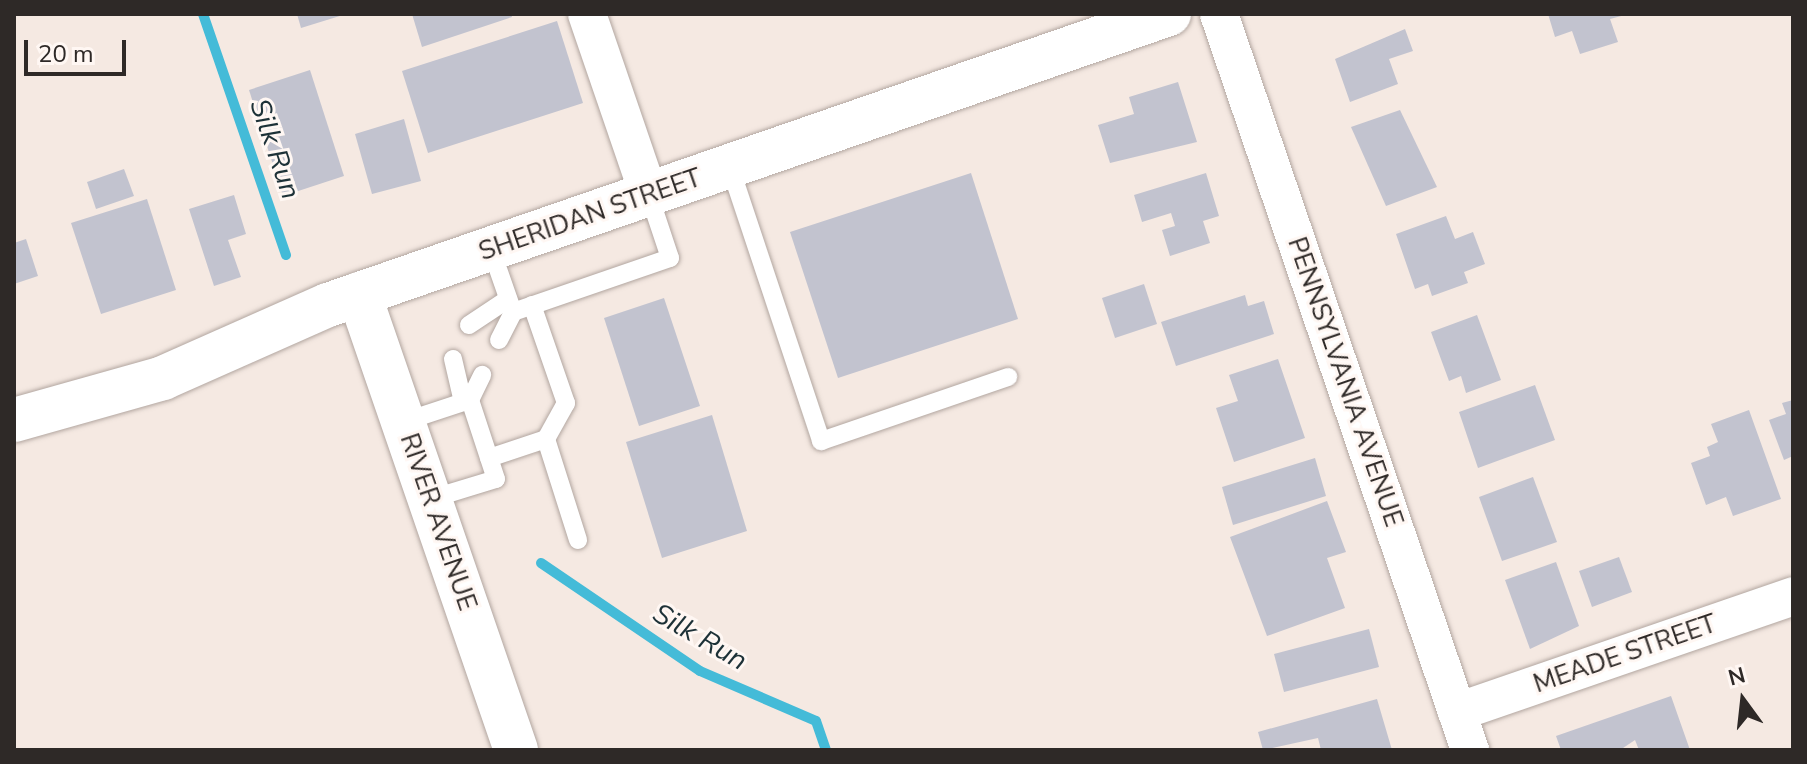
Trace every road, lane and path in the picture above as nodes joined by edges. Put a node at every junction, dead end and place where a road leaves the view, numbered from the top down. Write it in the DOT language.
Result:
graph roads {
  1 [pos="587,14"];
  2 [pos="1169,14"];
  3 [pos="1219,14"];
  4 [pos="730,167"];
  5 [pos="649,195"];
  6 [pos="491,249"];
  7 [pos="359,294"];
  8 [pos="532,305"];
  9 [pos="510,306"];
  10 [pos="469,325"];
  11 [pos="499,340"];
  12 [pos="453,359"];
  13 [pos="482,375"];
  14 [pos="1008,377"];
  15 [pos="466,401"];
  16 [pos="14,420"];
  17 [pos="403,422"];
  18 [pos="546,439"];
  19 [pos="489,458"];
  20 [pos="430,499"];
  21 [pos="578,540"];
  22 [pos="1793,596"];
  23 [pos="1457,712"];
  24 [pos="516,750"];
  25 [pos="1470,750"];
  1 -- 5 [label="street"];
  2 -- 4 [label="street, SHERIDAN STREET"];
  3 -- 23 [label="street, PENNSYLVANIA AVENUE"];
  4 -- 5 [label="street, SHERIDAN STREET"];
  4 -- 14 [label="lane"];
  5 -- 6 [label="street, SHERIDAN STREET"];
  5 -- 8 [label="lane"];
  6 -- 7 [label="street, SHERIDAN STREET"];
  6 -- 9 [label="lane"];
  7 -- 16 [label="street, SHERIDAN STREET"];
  7 -- 17 [label="street, RIVER AVENUE"];
  8 -- 9 [label="lane"];
  8 -- 18 [label="lane"];
  9 -- 10 [label="lane"];
  9 -- 11 [label="lane"];
  12 -- 15 [label="lane"];
  13 -- 15 [label="lane"];
  15 -- 17 [label="lane"];
  15 -- 19 [label="lane"];
  17 -- 20 [label="street, RIVER AVENUE"];
  18 -- 19 [label="lane"];
  18 -- 21 [label="lane"];
  19 -- 20 [label="lane"];
  20 -- 24 [label="street, RIVER AVENUE"];
  22 -- 23 [label="street, MEADE STREET"];
  23 -- 25 [label="street, PENNSYLVANIA AVENUE"];
}
